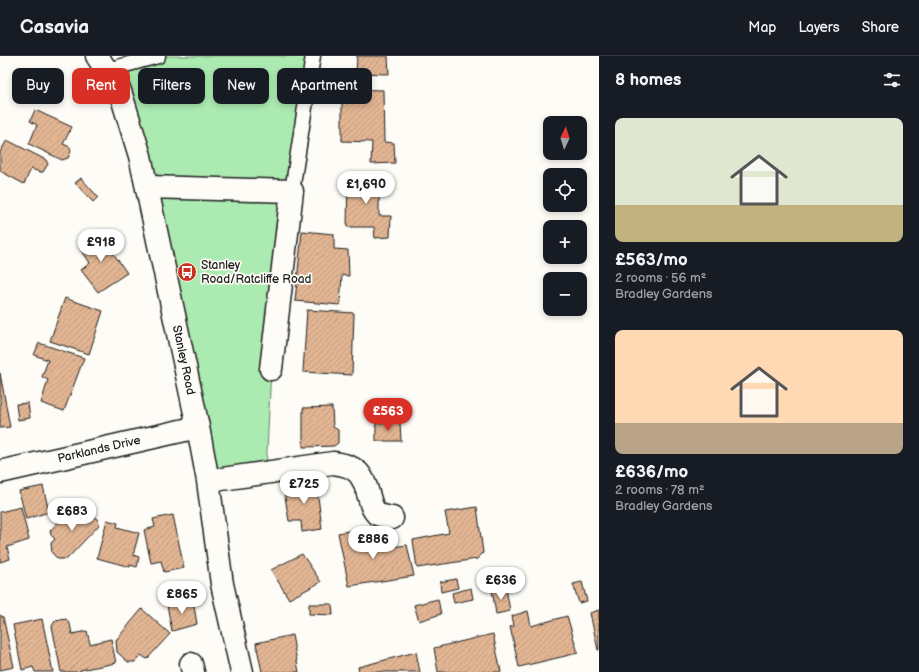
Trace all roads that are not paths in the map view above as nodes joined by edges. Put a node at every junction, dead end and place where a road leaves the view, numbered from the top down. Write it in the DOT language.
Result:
graph roads {
  1 [pos="158,56"];
  2 [pos="313,56"];
  3 [pos="102,63"];
  4 [pos="148,187"];
  5 [pos="292,191"];
  6 [pos="271,369"];
  7 [pos="198,427"];
  8 [pos="0,472"];
  9 [pos="208,481"];
  10 [pos="392,518"];
  11 [pos="242,672"];
  1 -- 3 [label="lane"];
  2 -- 5 [label="lane"];
  3 -- 4 [label="street, Stanley Road"];
  4 -- 5 [label="street"];
  4 -- 7 [label="street, Stanley Road"];
  5 -- 6 [label="street"];
  7 -- 8 [label="street, Parklands Drive"];
  7 -- 9 [label="street, Stanley Road"];
  9 -- 10 [label="street"];
  9 -- 11 [label="street, Stanley Road"];
}
